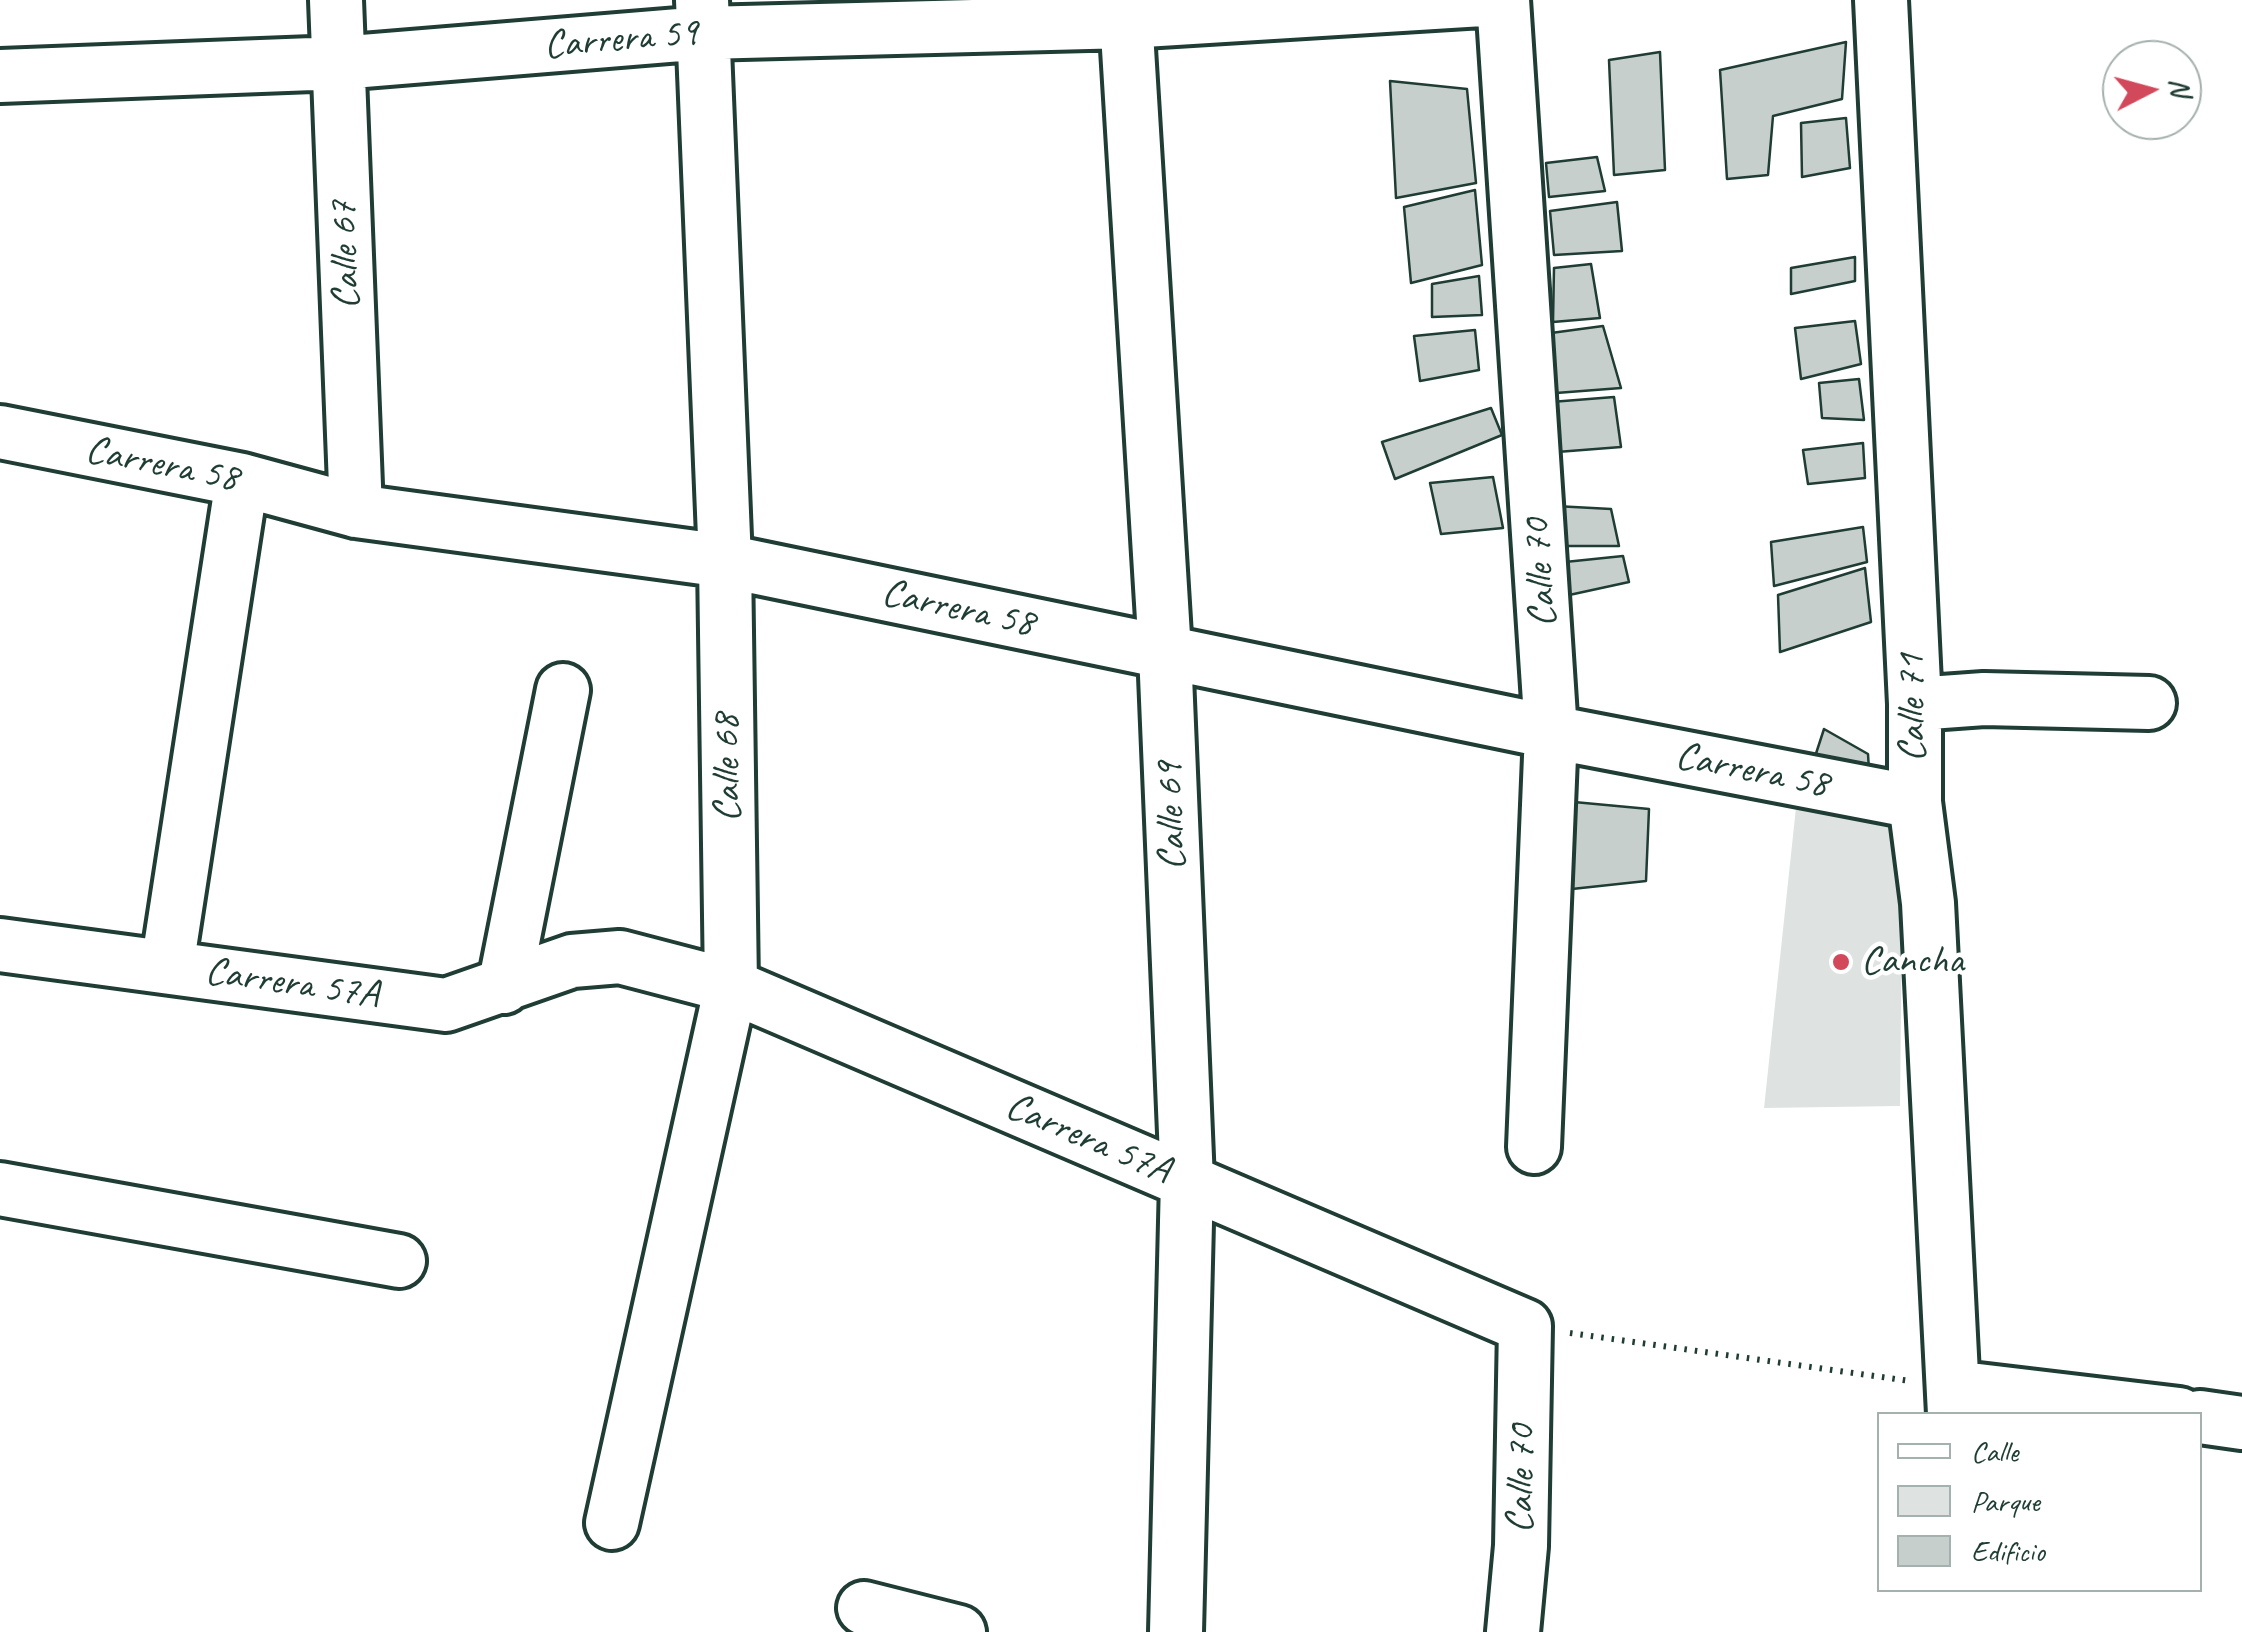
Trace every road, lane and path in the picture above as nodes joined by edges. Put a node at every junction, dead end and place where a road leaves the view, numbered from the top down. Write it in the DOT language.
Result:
graph roads {
  1 [pos="336,0"];
  2 [pos="1482,0"];
  3 [pos="1503,0"];
  4 [pos="1882,0"];
  5 [pos="1126,11"];
  6 [pos="703,16"];
  7 [pos="339,64"];
  8 [pos="0,76"];
  9 [pos="0,432"];
  10 [pos="242,480"];
  11 [pos="356,511"];
  12 [pos="726,561"];
  13 [pos="1165,652"];
  14 [pos="563,690"];
  15 [pos="2149,703"];
  16 [pos="1915,704"];
  17 [pos="1551,732"];
  18 [pos="1915,802"];
  19 [pos="0,945"];
  20 [pos="167,966"];
  21 [pos="504,986"];
  22 [pos="730,986"];
  23 [pos="1534,1147"];
  24 [pos="1187,1182"];
  25 [pos="0,1189"];
  26 [pos="399,1262"];
  27 [pos="1524,1326"];
  28 [pos="1954,1401"];
  29 [pos="2144,1412"];
  30 [pos="2202,1417"];
  31 [pos="2242,1423"];
  32 [pos="612,1523"];
  33 [pos="864,1608"];
  34 [pos="959,1632"];
  35 [pos="1176,1632"];
  36 [pos="1513,1632"];
  1 -- 7 [label="street, Calle 67"];
  2 -- 5 [label="street, Carrera 59"];
  3 -- 17 [label="street, Calle 70"];
  4 -- 16 [label="street, Calle 71"];
  5 -- 6 [label="street, Carrera 59"];
  5 -- 13 [label="street, Calle 69"];
  6 -- 7 [label="street, Carrera 59"];
  6 -- 12 [label="street, Calle 68"];
  7 -- 8 [label="street, Carrera 59"];
  7 -- 11 [label="street, Calle 67"];
  9 -- 10 [label="street, Carrera 58"];
  10 -- 11 [label="street, Carrera 58"];
  10 -- 20 [label="street"];
  11 -- 12 [label="street, Carrera 58"];
  12 -- 13 [label="street, Carrera 58"];
  12 -- 22 [label="street, Calle 68"];
  13 -- 17 [label="street, Carrera 58"];
  13 -- 24 [label="street, Calle 69"];
  14 -- 21 [label="street"];
  15 -- 16 [label="street"];
  16 -- 18 [label="street, Calle 71"];
  17 -- 18 [label="street, Carrera 58"];
  17 -- 23 [label="street, Calle 70"];
  18 -- 28 [label="street, Calle 71"];
  19 -- 20 [label="street, Carrera 57A"];
  20 -- 21 [label="street, Carrera 57A"];
  21 -- 22 [label="street, Carrera 57A"];
  22 -- 24 [label="street, Carrera 57A"];
  22 -- 32 [label="street, Calle 68"];
  24 -- 27 [label="street, Carrera 57A"];
  24 -- 35 [label="street, Calle 69"];
  25 -- 26 [label="street"];
  27 -- 28 [label="path"];
  27 -- 36 [label="street, Calle 70"];
  28 -- 29 [label="street"];
  30 -- 31 [label="street"];
  33 -- 34 [label="street"];
}
